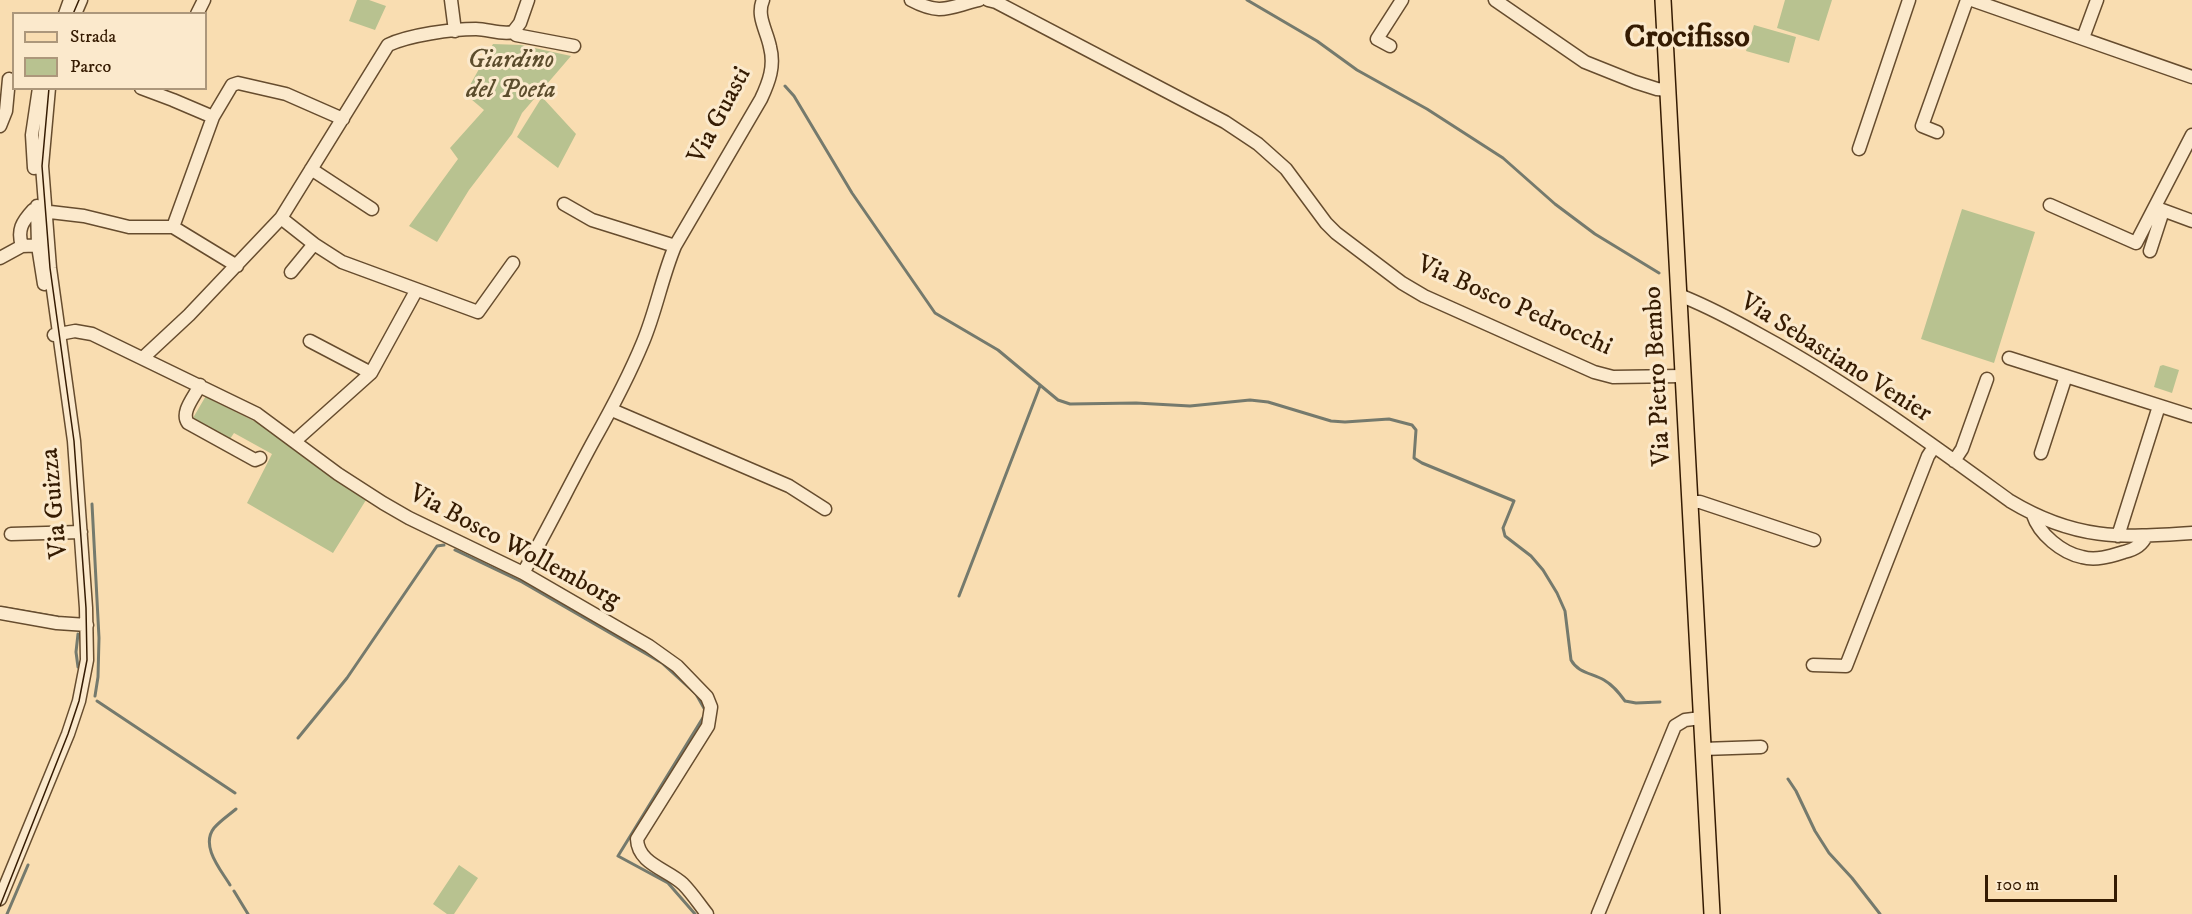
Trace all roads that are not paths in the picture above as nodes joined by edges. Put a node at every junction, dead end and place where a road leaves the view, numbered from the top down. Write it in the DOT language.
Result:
graph roads {
  1 [pos="451,0"];
  2 [pos="528,0"];
  3 [pos="763,0"];
  4 [pos="911,0"];
  5 [pos="979,0"];
  6 [pos="988,0"];
  7 [pos="1402,0"];
  8 [pos="1495,0"];
  9 [pos="1663,0"];
  10 [pos="1909,0"];
  11 [pos="1967,0"];
  12 [pos="1972,0"];
  13 [pos="2097,0"];
  14 [pos="455,31"];
  15 [pos="513,32"];
  16 [pos="2083,38"];
  17 [pos="574,46"];
  18 [pos="1390,46"];
  19 [pos="2192,77"];
  20 [pos="8,79"];
  21 [pos="39,90"];
  22 [pos="49,90"];
  23 [pos="147,90"];
  24 [pos="1668,90"];
  25 [pos="213,117"];
  26 [pos="343,119"];
  27 [pos="0,126"];
  28 [pos="1937,132"];
  29 [pos="2192,135"];
  30 [pos="1860,149"];
  31 [pos="311,169"];
  32 [pos="564,204"];
  33 [pos="2050,204"];
  34 [pos="372,209"];
  35 [pos="2159,209"];
  36 [pos="41,210"];
  37 [pos="281,218"];
  38 [pos="2192,221"];
  39 [pos="173,227"];
  40 [pos="314,244"];
  41 [pos="22,246"];
  42 [pos="43,246"];
  43 [pos="675,246"];
  44 [pos="2150,251"];
  45 [pos="0,258"];
  46 [pos="513,263"];
  47 [pos="237,266"];
  48 [pos="291,272"];
  49 [pos="416,291"];
  50 [pos="1678,297"];
  51 [pos="57,335"];
  52 [pos="310,341"];
  53 [pos="2009,358"];
  54 [pos="144,359"];
  55 [pos="371,373"];
  56 [pos="1682,376"];
  57 [pos="2066,376"];
  58 [pos="1987,379"];
  59 [pos="200,385"];
  60 [pos="2158,405"];
  61 [pos="612,410"];
  62 [pos="2192,416"];
  63 [pos="295,441"];
  64 [pos="1934,447"];
  65 [pos="2041,453"];
  66 [pos="260,458"];
  67 [pos="1954,461"];
  68 [pos="1690,502"];
  69 [pos="825,509"];
  70 [pos="2033,515"];
  71 [pos="79,532"];
  72 [pos="2192,533"];
  73 [pos="10,534"];
  74 [pos="2118,536"];
  75 [pos="2146,536"];
  76 [pos="1814,540"];
  77 [pos="523,573"];
  78 [pos="0,613"];
  79 [pos="85,625"];
  80 [pos="1814,665"];
  81 [pos="1701,718"];
  82 [pos="1761,747"];
  83 [pos="1703,748"];
  84 [pos="0,886"];
  85 [pos="0,899"];
  86 [pos="707,914"];
  87 [pos="1598,914"];
  88 [pos="1712,914"];
  1 -- 14 [label="street"];
  2 -- 15 [label="street"];
  3 -- 43 [label="street, Via Guasti"];
  4 -- 5 [label="street"];
  6 -- 56 [label="street, Via Bosco Pedrocchi"];
  7 -- 18 [label="street"];
  8 -- 24 [label="street"];
  9 -- 24 [label="main road, Via Pietro Bembo"];
  10 -- 30 [label="street"];
  11 -- 28 [label="street"];
  12 -- 16 [label="street"];
  13 -- 16 [label="street"];
  14 -- 15 [label="street"];
  14 -- 26 [label="street"];
  15 -- 17 [label="street"];
  16 -- 19 [label="street"];
  20 -- 27 [label="street"];
  21 -- 36 [label="street, Via Guizza"];
  22 -- 36 [label="street, Via Guizza"];
  23 -- 25 [label="street"];
  24 -- 50 [label="main road, Via Pietro Bembo"];
  25 -- 26 [label="street"];
  25 -- 39 [label="street"];
  26 -- 31 [label="street"];
  29 -- 35 [label="street"];
  31 -- 34 [label="street"];
  31 -- 37 [label="street"];
  32 -- 43 [label="street"];
  33 -- 35 [label="street"];
  35 -- 38 [label="street"];
  35 -- 44 [label="street"];
  36 -- 39 [label="street"];
  36 -- 41 [label="street"];
  36 -- 42 [label="street, Via Guizza"];
  37 -- 40 [label="street"];
  37 -- 47 [label="street"];
  39 -- 47 [label="street"];
  40 -- 48 [label="street"];
  40 -- 49 [label="street"];
  41 -- 42 [label="street"];
  41 -- 45 [label="street"];
  42 -- 51 [label="street, Via Guizza"];
  43 -- 61 [label="street, Via Guasti"];
  46 -- 49 [label="street"];
  47 -- 54 [label="street"];
  49 -- 55 [label="street"];
  50 -- 56 [label="main road, Via Pietro Bembo"];
  50 -- 64 [label="street, Via Sebastiano Venier"];
  51 -- 54 [label="street, Via Bosco Wollemborg"];
  51 -- 71 [label="street, Via Guizza"];
  52 -- 55 [label="street"];
  53 -- 57 [label="street"];
  54 -- 59 [label="street, Via Bosco Wollemborg"];
  55 -- 63 [label="street"];
  56 -- 68 [label="main road, Via Pietro Bembo"];
  57 -- 60 [label="street"];
  57 -- 65 [label="street"];
  58 -- 67 [label="street"];
  59 -- 63 [label="street, Via Bosco Wollemborg"];
  59 -- 66 [label="street"];
  60 -- 62 [label="street"];
  60 -- 74 [label="street"];
  61 -- 69 [label="street"];
  61 -- 77 [label="street, Via Guasti"];
  63 -- 77 [label="street, Via Bosco Wollemborg"];
  64 -- 67 [label="street, Via Sebastiano Venier"];
  64 -- 80 [label="street, Via Sebastiano Venier"];
  67 -- 70 [label="street, Via Sebastiano Venier"];
  68 -- 76 [label="street"];
  68 -- 81 [label="main road, Via Pietro Bembo"];
  70 -- 74 [label="street, Via Sebastiano Venier"];
  70 -- 75 [label="street, Via Sebastiano Venier"];
  71 -- 73 [label="street"];
  71 -- 79 [label="street, Via Guizza"];
  72 -- 75 [label="street, Via Sebastiano Venier"];
  74 -- 75 [label="street, Via Sebastiano Venier"];
  77 -- 86 [label="street, Via Bosco Wollemborg"];
  78 -- 79 [label="street"];
  79 -- 84 [label="street, Via Guizza"];
  79 -- 85 [label="street, Via Guizza"];
  81 -- 83 [label="main road, Via Pietro Bembo"];
  81 -- 87 [label="street"];
  82 -- 83 [label="street"];
  83 -- 88 [label="main road, Via Pietro Bembo"];
}
